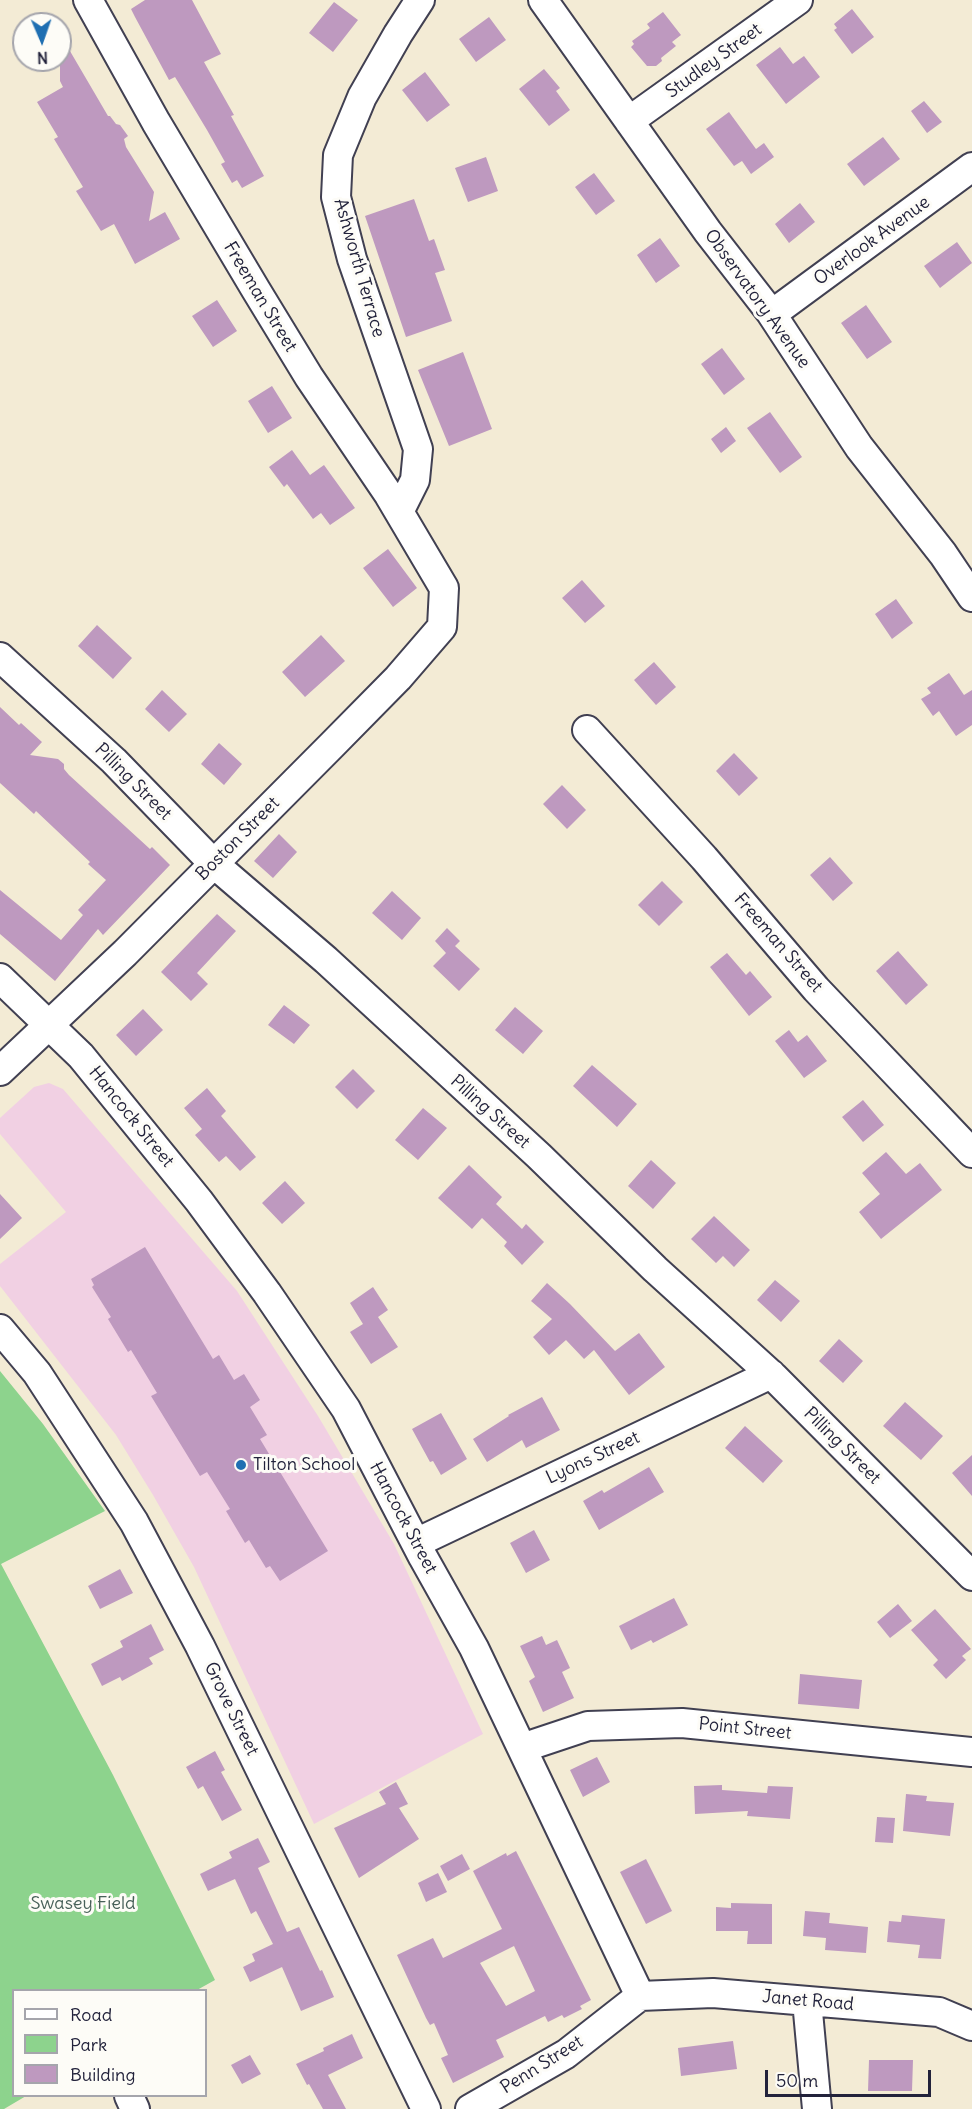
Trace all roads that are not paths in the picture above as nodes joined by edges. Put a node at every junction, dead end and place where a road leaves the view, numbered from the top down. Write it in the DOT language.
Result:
graph roads {
  1 [pos="88,0"];
  2 [pos="420,0"];
  3 [pos="543,0"];
  4 [pos="798,0"];
  5 [pos="629,121"];
  6 [pos="972,167"];
  7 [pos="772,314"];
  8 [pos="399,512"];
  9 [pos="444,588"];
  10 [pos="972,597"];
  11 [pos="0,657"];
  12 [pos="587,730"];
  13 [pos="213,863"];
  14 [pos="0,978"];
  15 [pos="49,1026"];
  16 [pos="0,1071"];
  17 [pos="972,1153"];
  18 [pos="0,1329"];
  19 [pos="771,1374"];
  20 [pos="416,1543"];
  21 [pos="972,1576"];
  22 [pos="522,1748"];
  23 [pos="972,1752"];
  24 [pos="640,1996"];
  25 [pos="807,2001"];
  26 [pos="972,2026"];
  27 [pos="426,2109"];
  28 [pos="470,2109"];
  29 [pos="817,2109"];
  1 -- 8 [label="street, Freeman Street"];
  2 -- 8 [label="street, Ashworth Terrace"];
  3 -- 5 [label="street, Observatory Avenue"];
  4 -- 5 [label="street, Studley Street"];
  5 -- 7 [label="street, Observatory Avenue"];
  6 -- 7 [label="street, Overlook Avenue"];
  7 -- 10 [label="street, Observatory Avenue"];
  8 -- 9 [label="street, Freeman Street"];
  9 -- 13 [label="street, Boston Street"];
  11 -- 13 [label="street, Pilling Street"];
  12 -- 17 [label="street, Freeman Street"];
  13 -- 15 [label="street, Boston Street"];
  13 -- 19 [label="street, Pilling Street"];
  14 -- 15 [label="street, Hancock Street"];
  15 -- 16 [label="street, Boston Street"];
  15 -- 20 [label="street, Hancock Street"];
  18 -- 27 [label="street, Grove Street"];
  19 -- 20 [label="street, Lyons Street"];
  19 -- 21 [label="street, Pilling Street"];
  20 -- 22 [label="street, Hancock Street"];
  22 -- 23 [label="street, Point Street"];
  22 -- 24 [label="street, Hancock Street"];
  24 -- 25 [label="street, Janet Road"];
  24 -- 28 [label="street, Penn Street"];
  25 -- 26 [label="street, Janet Road"];
  25 -- 29 [label="street"];
}
